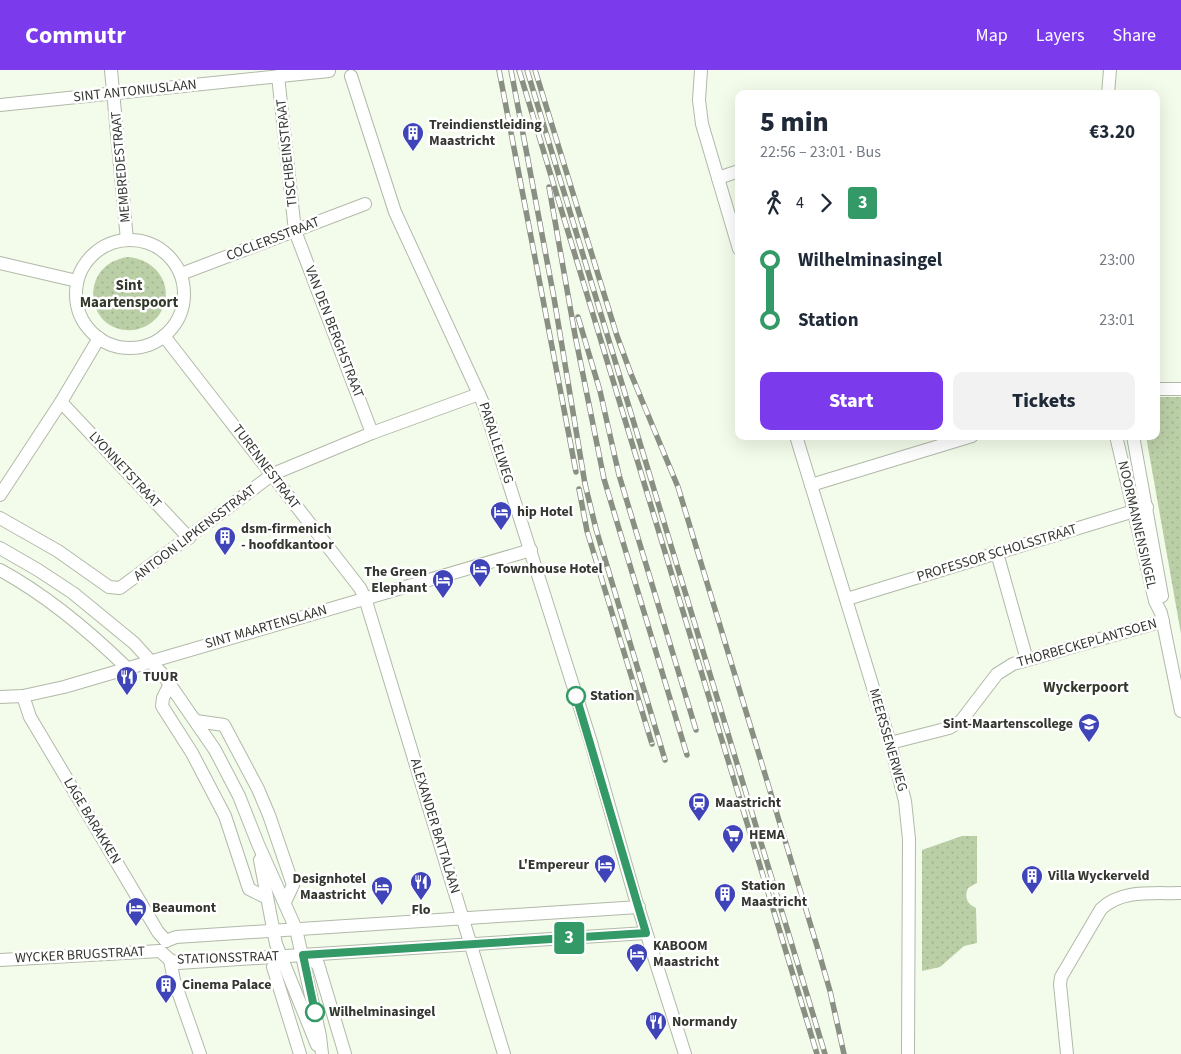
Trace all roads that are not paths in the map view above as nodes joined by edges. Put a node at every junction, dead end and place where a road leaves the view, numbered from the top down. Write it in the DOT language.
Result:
graph roads {
  1 [pos="112,70"];
  2 [pos="329,70"];
  3 [pos="700,70"];
  4 [pos="1110,70"];
  5 [pos="278,76"];
  6 [pos="351,76"];
  7 [pos="1108,90"];
  8 [pos="114,94"];
  9 [pos="0,105"];
  10 [pos="735,172"];
  11 [pos="718,178"];
  12 [pos="365,204"];
  13 [pos="295,231"];
  14 [pos="735,235"];
  15 [pos="127,240"];
  16 [pos="0,263"];
  17 [pos="181,274"];
  18 [pos="77,281"];
  19 [pos="164,336"];
  20 [pos="99,338"];
  21 [pos="1181,388"];
  22 [pos="1160,389"];
  23 [pos="479,394"];
  24 [pos="61,402"];
  25 [pos="372,433"];
  26 [pos="797,440"];
  27 [pos="959,440"];
  28 [pos="1117,440"];
  29 [pos="1133,440"];
  30 [pos="273,474"];
  31 [pos="812,485"];
  32 [pos="0,495"];
  33 [pos="1141,509"];
  34 [pos="0,518"];
  35 [pos="189,538"];
  36 [pos="0,548"];
  37 [pos="531,550"];
  38 [pos="997,553"];
  39 [pos="0,570"];
  40 [pos="366,598"];
  41 [pos="846,600"];
  42 [pos="1162,617"];
  43 [pos="1027,660"];
  44 [pos="151,661"];
  45 [pos="128,668"];
  46 [pos="170,684"];
  47 [pos="24,696"];
  48 [pos="0,697"];
  49 [pos="1181,711"];
  50 [pos="196,720"];
  51 [pos="890,743"];
  52 [pos="258,844"];
  53 [pos="1181,893"];
  54 [pos="267,898"];
  55 [pos="285,902"];
  56 [pos="639,907"];
  57 [pos="463,918"];
  58 [pos="296,929"];
  59 [pos="272,931"];
  60 [pos="646,933"];
  61 [pos="471,944"];
  62 [pos="163,946"];
  63 [pos="303,955"];
  64 [pos="281,957"];
  65 [pos="0,960"];
  66 [pos="170,960"];
  67 [pos="200,1054"];
  68 [pos="300,1054"];
  69 [pos="345,1054"];
  70 [pos="504,1054"];
  71 [pos="685,1054"];
  72 [pos="908,1054"];
  73 [pos="1067,1054"];
  1 -- 8 [label="street, MEMBREDESTRAAT"];
  2 -- 5 [label="street, SINT ANTONIUSLAAN"];
  3 -- 11 [label="street"];
  4 -- 7 [label="street"];
  5 -- 8 [label="street, SINT ANTONIUSLAAN"];
  5 -- 13 [label="street, TISCHBEINSTRAAT"];
  6 -- 23 [label="street, PARALLELWEG"];
  8 -- 9 [label="street, SINT ANTONIUSLAAN"];
  8 -- 15 [label="street, MEMBREDESTRAAT"];
  10 -- 11 [label="street"];
  11 -- 14 [label="street"];
  12 -- 13 [label="street, COCLERSSTRAAT"];
  13 -- 17 [label="street, COCLERSSTRAAT"];
  13 -- 25 [label="street, VAN DEN BERGHSTRAAT"];
  15 -- 17 [label="street"];
  15 -- 18 [label="street"];
  16 -- 18 [label="street"];
  17 -- 19 [label="street"];
  18 -- 20 [label="street"];
  19 -- 20 [label="street"];
  19 -- 30 [label="street, TURENNESTRAAT"];
  20 -- 24 [label="street"];
  21 -- 22 [label="street"];
  23 -- 25 [label="street, ANTOON LIPKENSSTRAAT"];
  23 -- 37 [label="street, PARALLELWEG"];
  24 -- 32 [label="street"];
  24 -- 35 [label="street, LYONNETSTRAAT"];
  25 -- 30 [label="street, ANTOON LIPKENSSTRAAT"];
  26 -- 31 [label="street, MEERSSENERWEG"];
  27 -- 31 [label="street"];
  28 -- 33 [label="street, NOORMANNENSINGEL"];
  29 -- 33 [label="street, NOORMANNENSINGEL"];
  30 -- 35 [label="street, ANTOON LIPKENSSTRAAT"];
  30 -- 40 [label="street, TURENNESTRAAT"];
  31 -- 41 [label="street, MEERSSENERWEG"];
  33 -- 38 [label="street, PROFESSOR SCHOLSSTRAAT"];
  33 -- 42 [label="street, NOORMANNENSINGEL"];
  34 -- 35 [label="street, ANTOON LIPKENSSTRAAT"];
  36 -- 44 [label="street"];
  37 -- 40 [label="street, SINT MAARTENSLAAN"];
  37 -- 56 [label="street, PARALLELWEG"];
  38 -- 41 [label="street, PROFESSOR SCHOLSSTRAAT"];
  38 -- 43 [label="street"];
  39 -- 45 [label="street"];
  40 -- 44 [label="street, SINT MAARTENSLAAN"];
  40 -- 57 [label="street, ALEXANDER BATTALAAN"];
  41 -- 51 [label="street, MEERSSENERWEG"];
  42 -- 43 [label="street, THORBECKEPLANTSOEN"];
  42 -- 49 [label="street, NOORMANNENSINGEL"];
  43 -- 51 [label="street, THORBECKEPLANTSOEN"];
  44 -- 45 [label="street, SINT MAARTENSLAAN"];
  44 -- 46 [label="street"];
  45 -- 47 [label="street, SINT MAARTENSLAAN"];
  46 -- 50 [label="street"];
  46 -- 54 [label="street"];
  47 -- 48 [label="street, SINT MAARTENSLAAN"];
  47 -- 62 [label="street, LAGE BARAKKEN"];
  50 -- 52 [label="street"];
  50 -- 55 [label="street"];
  51 -- 72 [label="street, MEERSSENERWEG"];
  52 -- 54 [label="street"];
  52 -- 55 [label="street"];
  53 -- 73 [label="street"];
  54 -- 59 [label="street"];
  55 -- 58 [label="street"];
  56 -- 57 [label="street, STATIONSSTRAAT"];
  56 -- 60 [label="street, PARALLELWEG"];
  57 -- 58 [label="street, STATIONSSTRAAT"];
  57 -- 61 [label="street, ALEXANDER BATTALAAN"];
  58 -- 59 [label="street, STATIONSSTRAAT"];
  58 -- 63 [label="street"];
  59 -- 62 [label="street, STATIONSSTRAAT"];
  59 -- 64 [label="street"];
  60 -- 61 [label="street, STATIONSSTRAAT"];
  60 -- 71 [label="street, PARALLELWEG"];
  61 -- 63 [label="street, STATIONSSTRAAT"];
  61 -- 70 [label="street, ALEXANDER BATTALAAN"];
  62 -- 65 [label="street, WYCKER BRUGSTRAAT"];
  62 -- 66 [label="street, LAGE BARAKKEN"];
  63 -- 64 [label="street, STATIONSSTRAAT"];
  63 -- 64 [label="street"];
  63 -- 69 [label="street"];
  64 -- 66 [label="street, STATIONSSTRAAT"];
  64 -- 68 [label="street"];
  66 -- 67 [label="street"];
}
